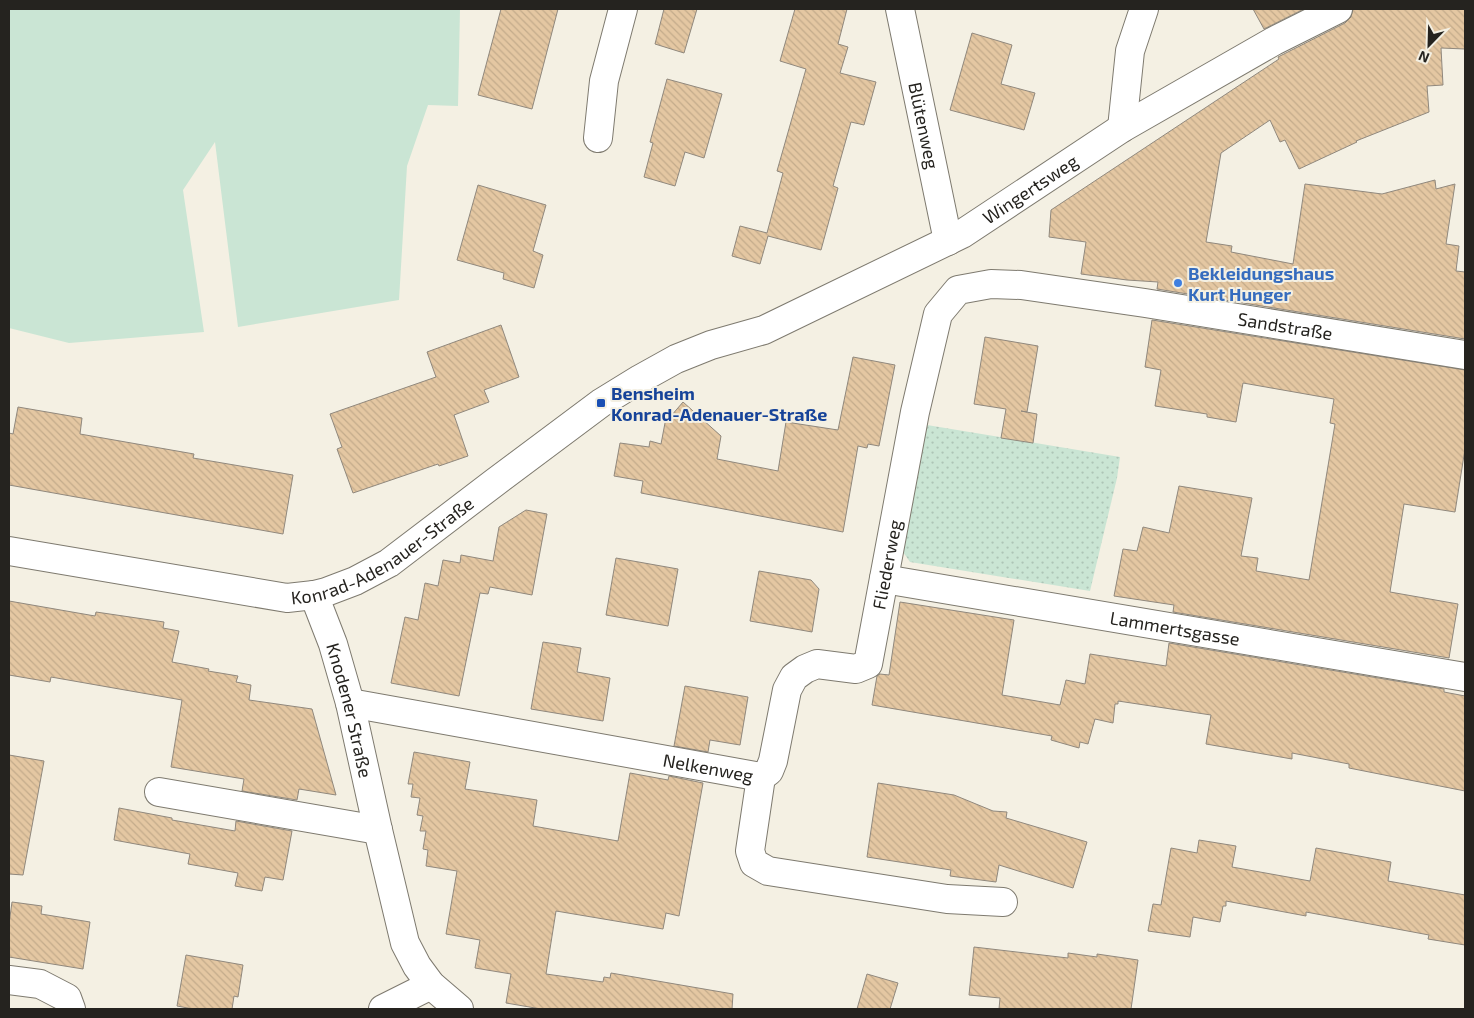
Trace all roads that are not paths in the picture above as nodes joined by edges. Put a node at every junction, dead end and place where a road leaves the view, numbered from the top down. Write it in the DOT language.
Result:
graph roads {
  1 [pos="623,9"];
  2 [pos="900,9"];
  3 [pos="1144,9"];
  4 [pos="1338,9"];
  5 [pos="1122,128"];
  6 [pos="598,138"];
  7 [pos="948,241"];
  8 [pos="958,290"];
  9 [pos="711,345"];
  10 [pos="1465,355"];
  11 [pos="9,551"];
  12 [pos="884,579"];
  13 [pos="314,595"];
  14 [pos="1465,678"];
  15 [pos="350,702"];
  16 [pos="761,777"];
  17 [pos="159,792"];
  18 [pos="378,830"];
  19 [pos="1003,902"];
  20 [pos="9,980"];
  21 [pos="431,985"];
  22 [pos="71,1009"];
  23 [pos="383,1009"];
  24 [pos="459,1009"];
  1 -- 6 [label="street"];
  2 -- 7 [label="street, Blütenweg"];
  3 -- 5 [label="street"];
  4 -- 5 [label="street, Wingertsweg"];
  5 -- 7 [label="street, Wingertsweg"];
  7 -- 9 [label="street, Wingertsweg"];
  8 -- 10 [label="street, Sandstraße"];
  8 -- 12 [label="street, Fliederweg"];
  9 -- 13 [label="street, Konrad-Adenauer-Straße"];
  11 -- 13 [label="street, Konrad-Adenauer-Straße"];
  12 -- 14 [label="street, Lammertsgasse"];
  12 -- 16 [label="street, Fliederweg"];
  13 -- 15 [label="street, Knodener Straße"];
  15 -- 16 [label="street, Nelkenweg"];
  15 -- 18 [label="street, Knodener Straße"];
  16 -- 19 [label="street, Nelkenweg"];
  17 -- 18 [label="street"];
  18 -- 21 [label="street, Knodener Straße"];
  20 -- 22 [label="street"];
  21 -- 23 [label="street"];
  21 -- 24 [label="street, Knodener Straße"];
}
